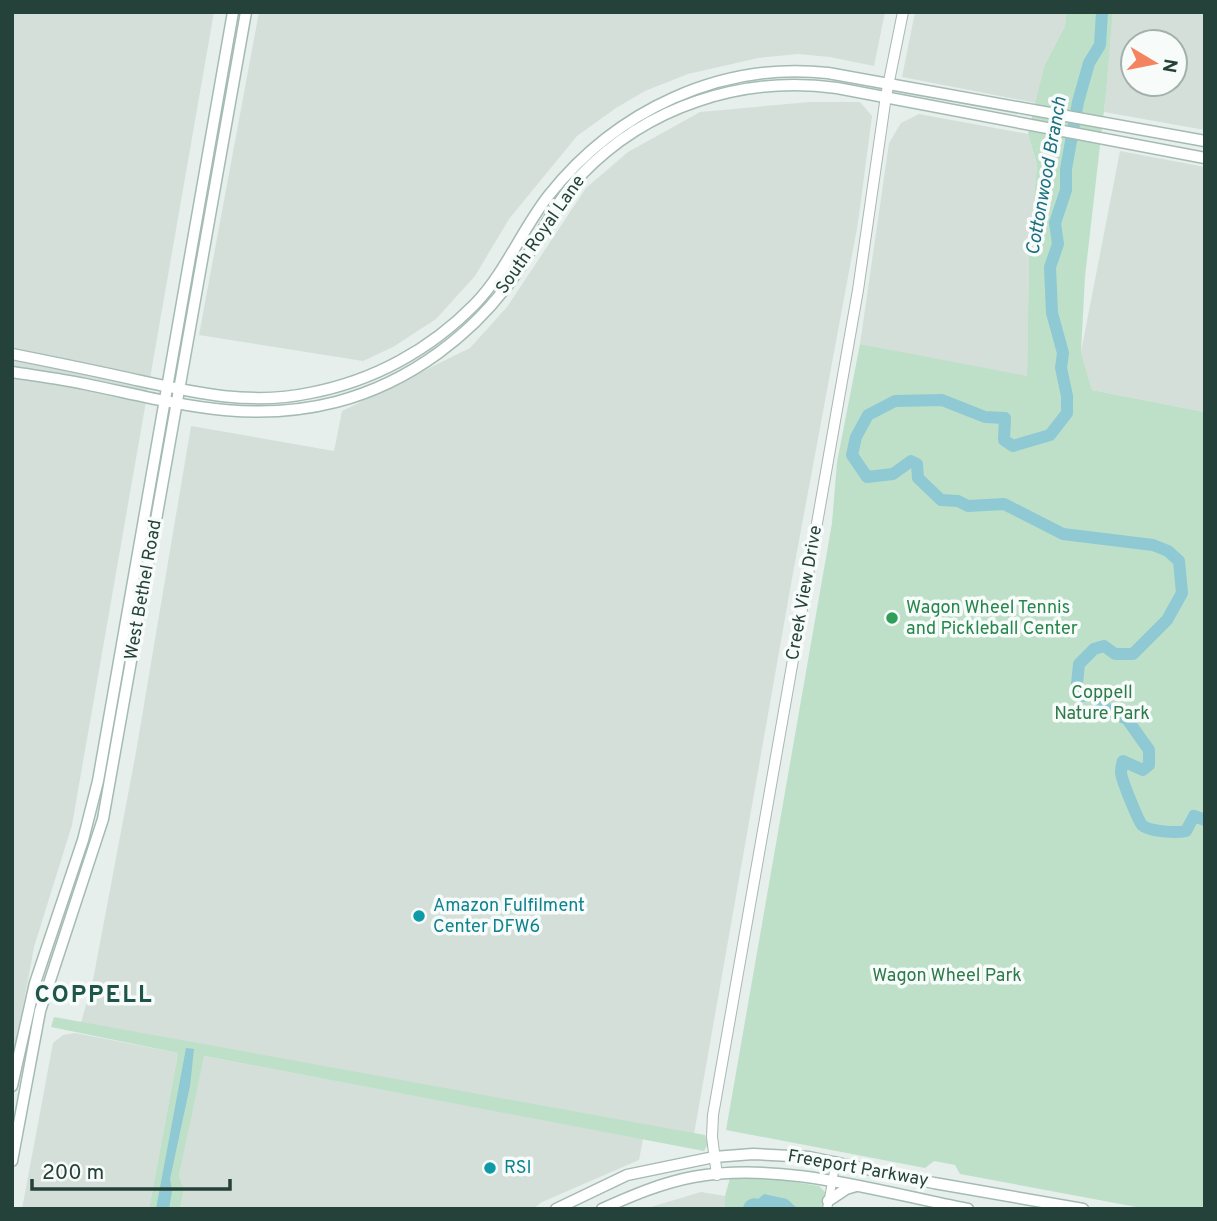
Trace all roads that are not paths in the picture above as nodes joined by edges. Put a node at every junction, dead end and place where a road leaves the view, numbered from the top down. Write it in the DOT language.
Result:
graph roads {
  1 [pos="233,12"];
  2 [pos="246,12"];
  3 [pos="903,12"];
  4 [pos="228,41"];
  5 [pos="240,44"];
  6 [pos="889,83"];
  7 [pos="708,90"];
  8 [pos="886,96"];
  9 [pos="1024,108"];
  10 [pos="993,117"];
  11 [pos="1205,141"];
  12 [pos="207,148"];
  13 [pos="221,152"];
  14 [pos="1205,158"];
  15 [pos="507,264"];
  16 [pos="518,270"];
  17 [pos="12,354"];
  18 [pos="380,371"];
  19 [pos="12,372"];
  20 [pos="387,384"];
  21 [pos="173,389"];
  22 [pos="171,404"];
  23 [pos="69,882"];
  24 [pos="82,887"];
  25 [pos="21,1042"];
  26 [pos="34,1045"];
  27 [pos="12,1086"];
  28 [pos="714,1157"];
  29 [pos="12,1161"];
  30 [pos="836,1161"];
  31 [pos="717,1174"];
  32 [pos="832,1181"];
  33 [pos="940,1184"];
  34 [pos="856,1186"];
  35 [pos="937,1203"];
  36 [pos="827,1205"];
  37 [pos="558,1208"];
  38 [pos="602,1209"];
  39 [pos="968,1209"];
  40 [pos="1083,1209"];
  1 -- 4 [label="main road, West Bethel Road"];
  2 -- 5 [label="main road, West Bethel Road"];
  3 -- 6 [label="street, Creek View Drive"];
  4 -- 5 [label="main road"];
  4 -- 12 [label="main road, West Bethel Road"];
  5 -- 13 [label="main road, West Bethel Road"];
  6 -- 7 [label="main road, South Royal Lane"];
  6 -- 8 [label="street, Creek View Drive"];
  6 -- 9 [label="main road, South Royal Lane"];
  7 -- 8 [label="main road, South Royal Lane"];
  7 -- 15 [label="main road, South Royal Lane"];
  7 -- 16 [label="main road, South Royal Lane"];
  8 -- 10 [label="main road, South Royal Lane"];
  8 -- 28 [label="street, Creek View Drive"];
  9 -- 10 [label="main road"];
  9 -- 11 [label="main road, South Royal Lane"];
  10 -- 14 [label="main road, South Royal Lane"];
  12 -- 13 [label="main road"];
  12 -- 21 [label="main road, West Bethel Road"];
  13 -- 21 [label="main road, West Bethel Road"];
  15 -- 16 [label="main road"];
  15 -- 18 [label="main road, South Royal Lane"];
  16 -- 20 [label="main road, South Royal Lane"];
  17 -- 21 [label="main road, South Royal Lane"];
  18 -- 20 [label="main road"];
  18 -- 21 [label="main road, South Royal Lane"];
  19 -- 22 [label="main road, South Royal Lane"];
  20 -- 22 [label="main road, South Royal Lane"];
  21 -- 22 [label="main road, West Bethel Road"];
  22 -- 23 [label="main road, West Bethel Road"];
  22 -- 24 [label="main road, West Bethel Road"];
  23 -- 24 [label="main road"];
  23 -- 25 [label="main road, West Bethel Road"];
  24 -- 26 [label="main road, West Bethel Road"];
  25 -- 26 [label="main road"];
  25 -- 27 [label="main road, West Bethel Road"];
  26 -- 29 [label="main road, West Bethel Road"];
  28 -- 30 [label="main road, Freeport Parkway"];
  28 -- 31 [label="street, Creek View Drive"];
  28 -- 37 [label="main road, Freeport Parkway"];
  30 -- 32 [label="street"];
  30 -- 33 [label="main road, Freeport Parkway"];
  31 -- 32 [label="main road, Freeport Parkway"];
  31 -- 38 [label="main road, Freeport Parkway"];
  32 -- 34 [label="main road, Freeport Parkway"];
  32 -- 36 [label="street"];
  33 -- 35 [label="main road"];
  33 -- 40 [label="main road, Freeport Parkway"];
  34 -- 35 [label="main road, Freeport Parkway"];
  34 -- 36 [label="main road"];
  35 -- 39 [label="main road, Freeport Parkway"];
}
